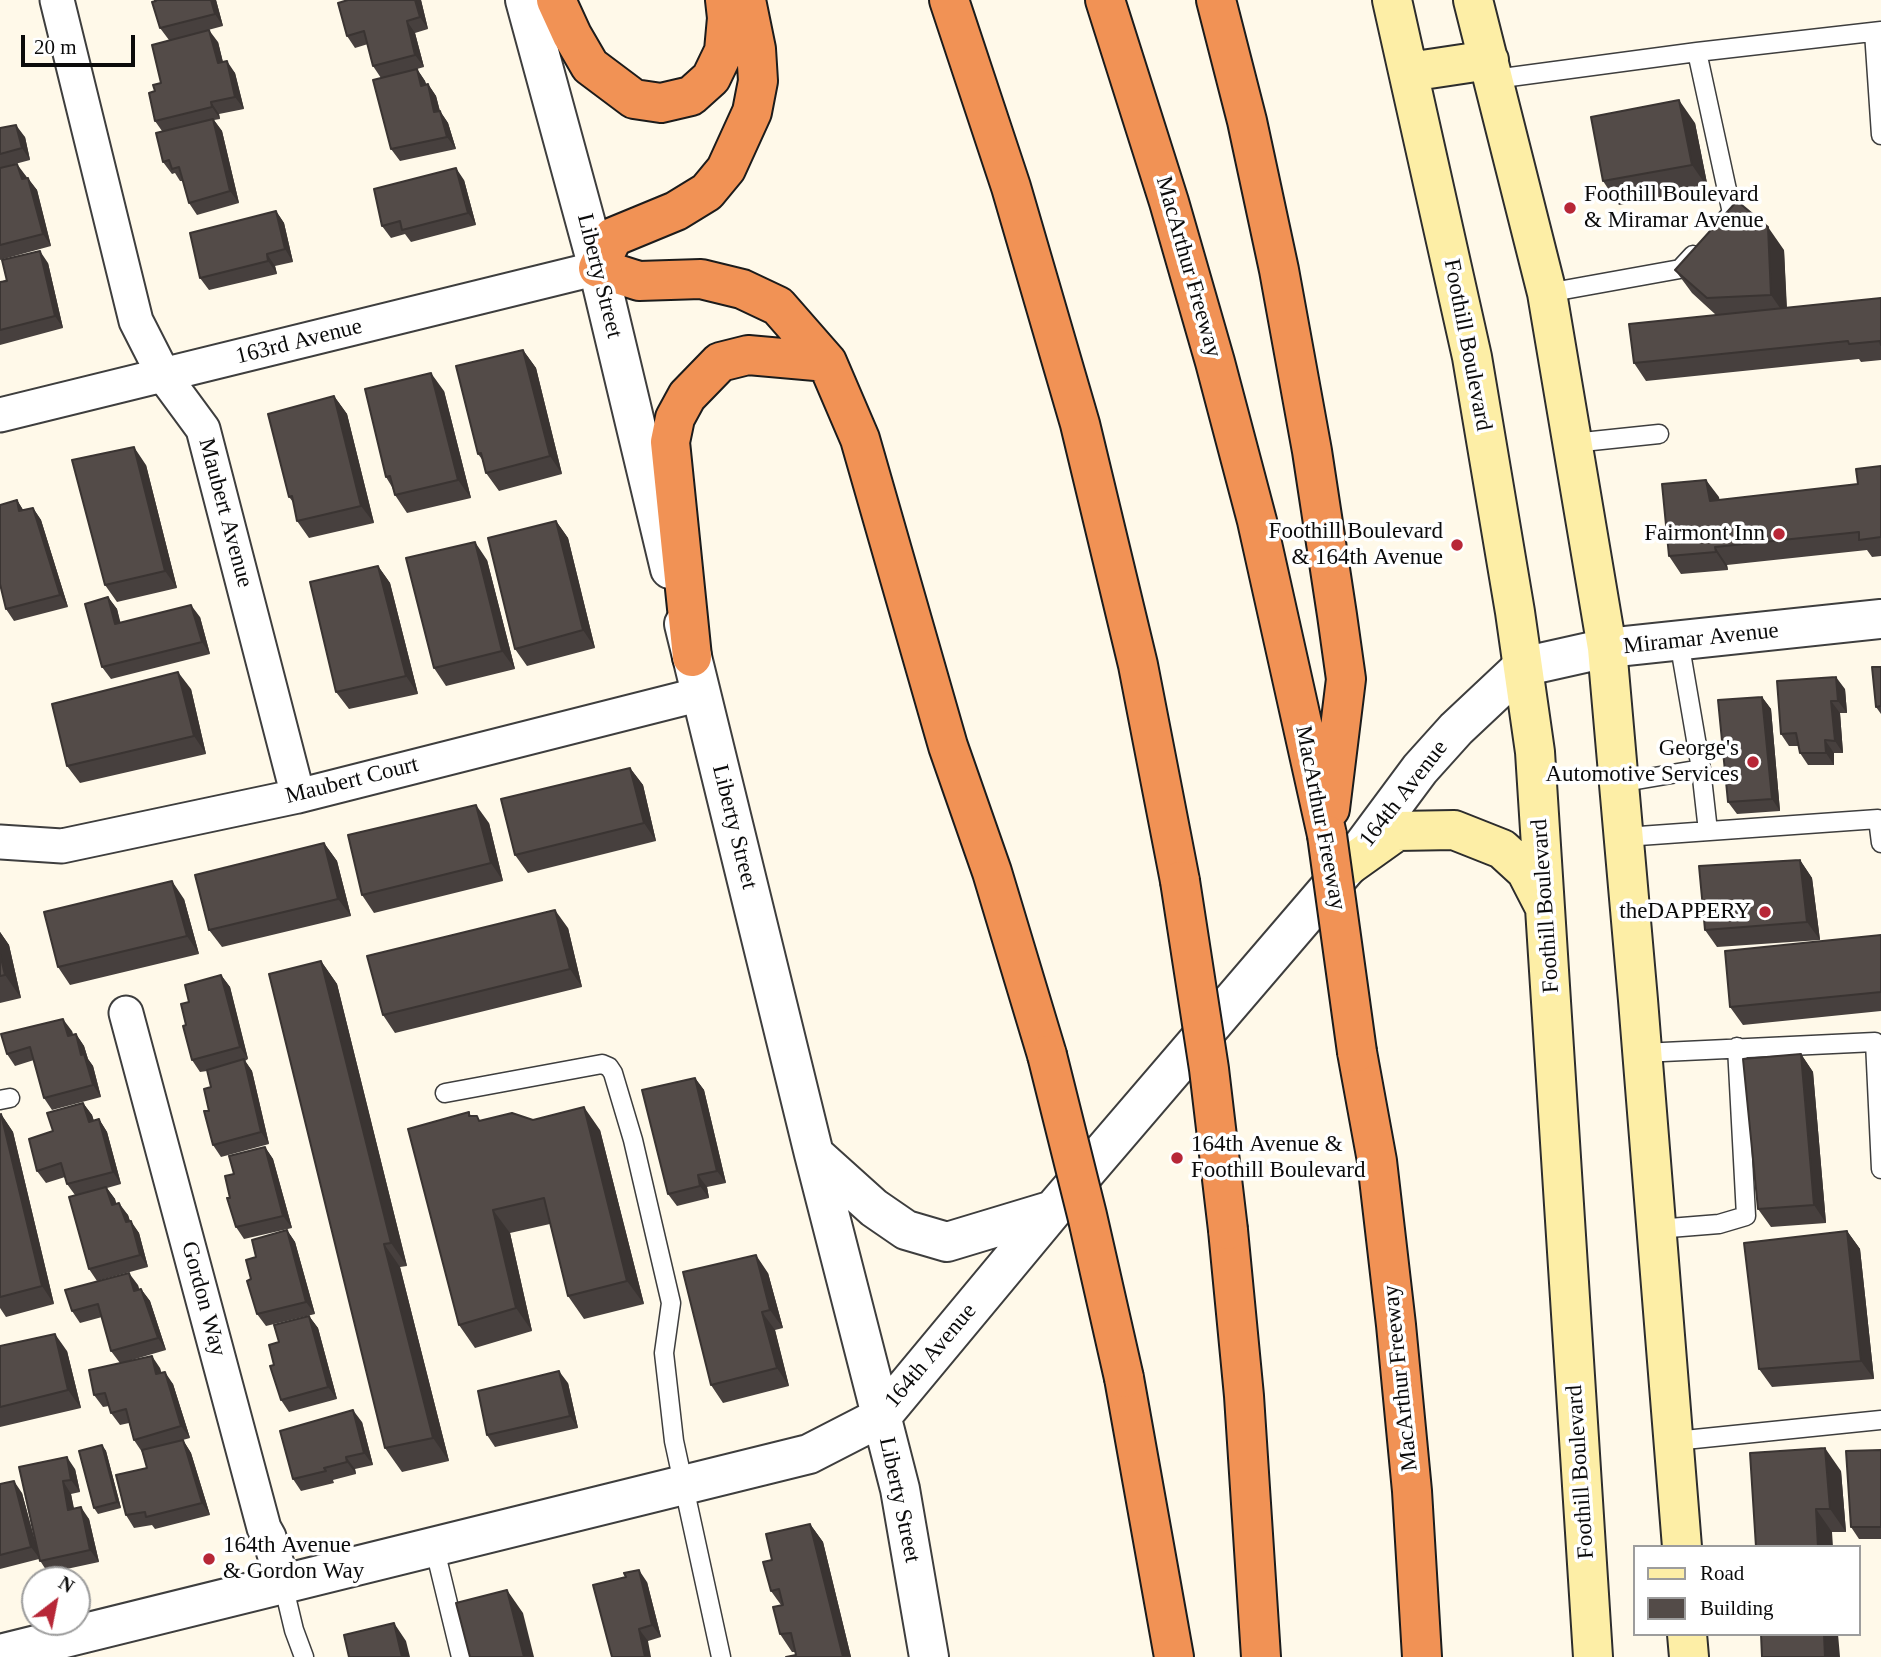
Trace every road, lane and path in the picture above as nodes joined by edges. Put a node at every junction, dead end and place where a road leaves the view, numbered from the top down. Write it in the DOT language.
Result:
graph roads {
  1 [pos="57,0"];
  2 [pos="525,0"];
  3 [pos="556,0"];
  4 [pos="725,0"];
  5 [pos="746,0"];
  6 [pos="949,0"];
  7 [pos="1105,0"];
  8 [pos="1216,0"];
  9 [pos="1392,0"];
  10 [pos="1473,0"];
  11 [pos="1877,32"];
  12 [pos="1697,52"];
  13 [pos="1492,70"];
  14 [pos="1409,72"];
  15 [pos="1881,135"];
  16 [pos="598,268"];
  17 [pos="1547,293"];
  18 [pos="827,362"];
  19 [pos="164,376"];
  20 [pos="0,415"];
  21 [pos="1658,434"];
  22 [pos="1573,443"];
  23 [pos="1881,619"];
  24 [pos="1679,641"];
  25 [pos="1607,648"];
  26 [pos="692,657"];
  27 [pos="1522,667"];
  28 [pos="701,694"];
  29 [pos="1701,769"];
  30 [pos="1619,783"];
  31 [pos="298,796"];
  32 [pos="1708,831"];
  33 [pos="1625,837"];
  34 [pos="0,842"];
  35 [pos="1881,843"];
  36 [pos="1337,850"];
  37 [pos="1547,911"];
  38 [pos="126,1013"];
  39 [pos="1737,1047"];
  40 [pos="1642,1053"];
  41 [pos="445,1093"];
  42 [pos="814,1154"];
  43 [pos="1881,1169"];
  44 [pos="1053,1210"];
  45 [pos="1657,1228"];
  46 [pos="881,1417"];
  47 [pos="1881,1420"];
  48 [pos="1675,1441"];
  49 [pos="683,1484"];
  50 [pos="1682,1545"];
  51 [pos="434,1546"];
  52 [pos="283,1584"];
  53 [pos="1687,1636"];
  54 [pos="0,1654"];
  55 [pos="304,1657"];
  56 [pos="461,1657"];
  57 [pos="721,1657"];
  58 [pos="929,1657"];
  59 [pos="1174,1657"];
  60 [pos="1261,1657"];
  61 [pos="1422,1657"];
  62 [pos="1593,1657"];
  63 [pos="1689,1657"];
  1 -- 19 [label="street, Maubert Avenue"];
  2 -- 16 [label="street, Liberty Street"];
  3 -- 4 [label="highway"];
  5 -- 16 [label="highway"];
  6 -- 60 [label="highway, bridge"];
  7 -- 36 [label="highway, MacArthur Freeway"];
  8 -- 36 [label="highway"];
  9 -- 14 [label="main road, Foothill Boulevard"];
  10 -- 13 [label="main road"];
  11 -- 12 [label="lane"];
  11 -- 15 [label="lane"];
  12 -- 13 [label="lane"];
  12 -- 17 [label="lane"];
  13 -- 14 [label="main road"];
  13 -- 17 [label="main road"];
  14 -- 27 [label="main road, Foothill Boulevard"];
  16 -- 18 [label="highway"];
  16 -- 19 [label="street, 163rd Avenue"];
  16 -- 26 [label="street, Liberty Street"];
  17 -- 22 [label="main road"];
  18 -- 26 [label="highway"];
  18 -- 59 [label="highway, bridge"];
  19 -- 20 [label="street, 163rd Avenue"];
  19 -- 31 [label="street, Maubert Avenue"];
  21 -- 22 [label="lane"];
  22 -- 25 [label="main road"];
  23 -- 24 [label="street, Miramar Avenue"];
  24 -- 25 [label="street, Miramar Avenue"];
  24 -- 29 [label="lane"];
  25 -- 27 [label="street, Miramar Avenue"];
  25 -- 30 [label="main road"];
  26 -- 28 [label="street, Liberty Street"];
  27 -- 36 [label="street, 164th Avenue"];
  27 -- 37 [label="main road, Foothill Boulevard"];
  28 -- 31 [label="street, Maubert Court"];
  28 -- 42 [label="street, Liberty Street"];
  29 -- 30 [label="lane"];
  29 -- 32 [label="lane"];
  30 -- 33 [label="main road"];
  31 -- 34 [label="street, Maubert Court"];
  32 -- 33 [label="lane"];
  32 -- 35 [label="lane"];
  33 -- 40 [label="main road"];
  36 -- 37 [label="main road"];
  36 -- 44 [label="street, 164th Avenue"];
  36 -- 61 [label="highway, MacArthur Freeway, bridge"];
  37 -- 62 [label="main road, Foothill Boulevard"];
  38 -- 52 [label="street, Gordon Way"];
  39 -- 40 [label="lane"];
  39 -- 43 [label="lane"];
  39 -- 45 [label="lane"];
  40 -- 45 [label="main road"];
  41 -- 49 [label="lane"];
  42 -- 44 [label="street"];
  42 -- 46 [label="street, Liberty Street"];
  44 -- 46 [label="street, 164th Avenue"];
  45 -- 48 [label="main road"];
  46 -- 49 [label="street, 164th Avenue"];
  46 -- 58 [label="street, Liberty Street"];
  47 -- 48 [label="lane"];
  48 -- 50 [label="main road"];
  49 -- 51 [label="street, 164th Avenue"];
  49 -- 57 [label="lane"];
  51 -- 52 [label="street, 164th Avenue"];
  51 -- 56 [label="lane"];
  52 -- 54 [label="street, 164th Avenue"];
  52 -- 55 [label="lane"];
  53 -- 63 [label="main road"];
}
